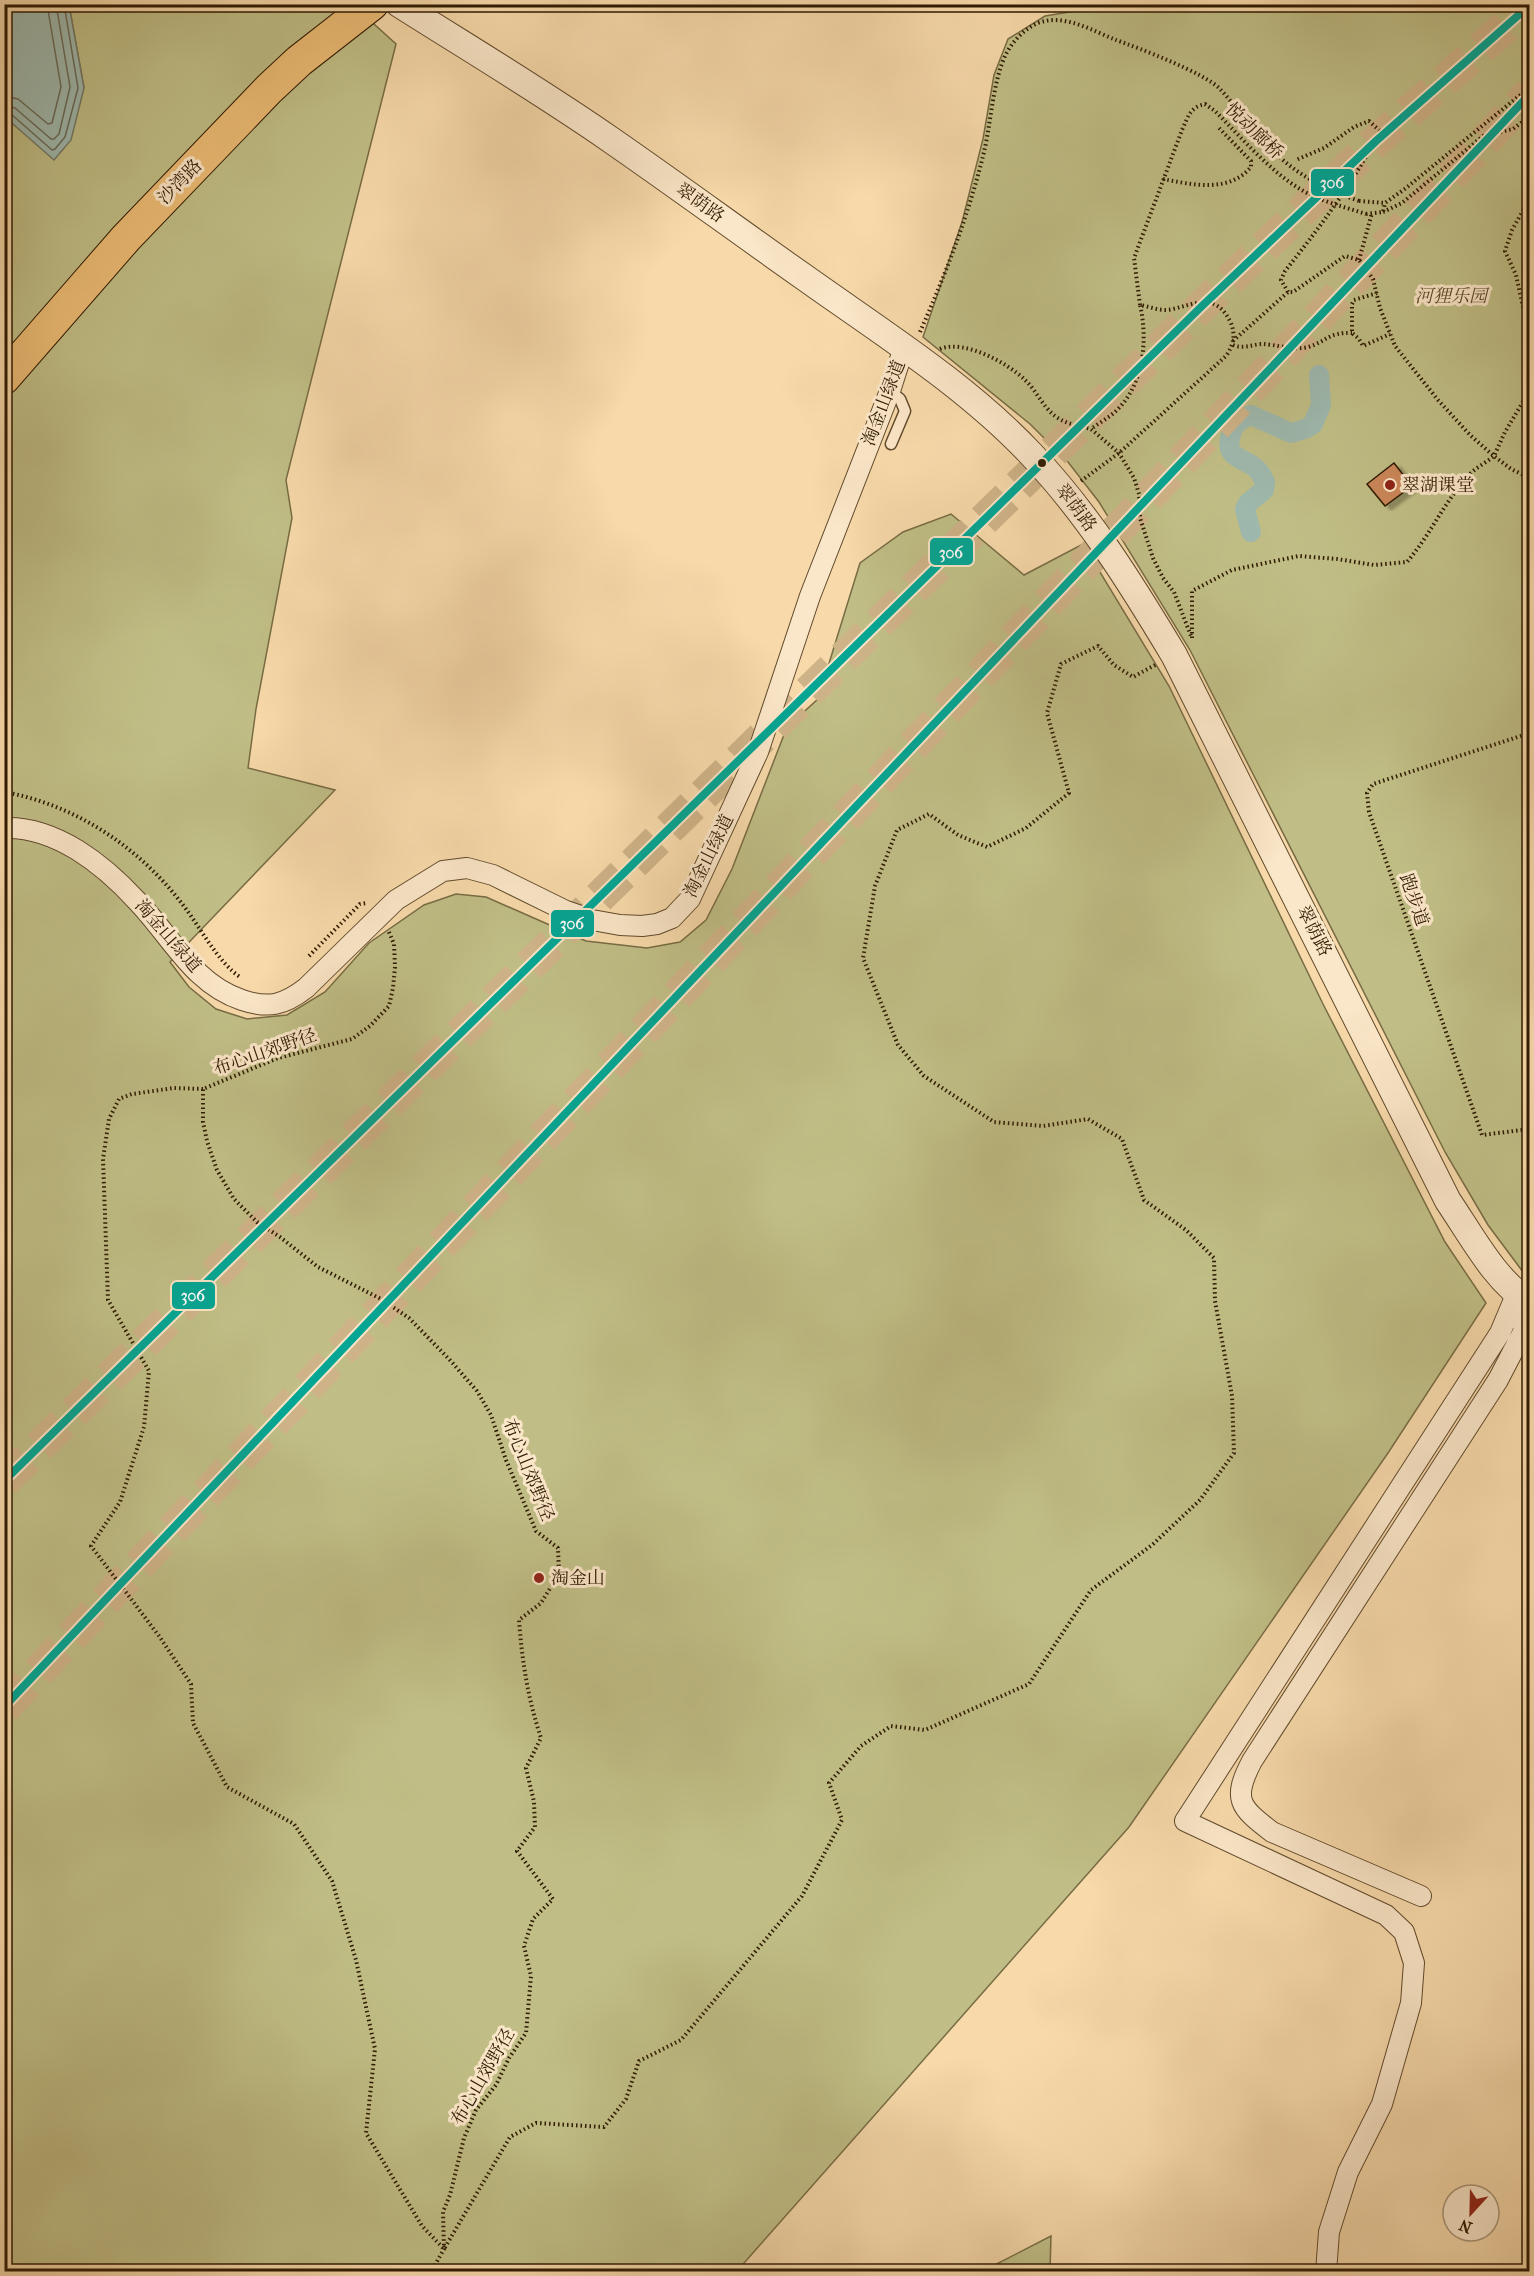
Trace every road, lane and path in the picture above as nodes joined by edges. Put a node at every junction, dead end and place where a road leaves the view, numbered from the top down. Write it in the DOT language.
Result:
graph roads {
  1 [pos="372,4"];
  2 [pos="399,4"];
  3 [pos="1530,87"];
  4 [pos="1530,116"];
  5 [pos="1219,128"];
  6 [pos="1296,160"];
  7 [pos="1163,180"];
  8 [pos="1530,198"];
  9 [pos="1384,202"];
  10 [pos="1383,212"];
  11 [pos="1372,213"];
  12 [pos="1359,260"];
  13 [pos="1288,292"];
  14 [pos="1377,293"];
  15 [pos="1140,305"];
  16 [pos="1352,333"];
  17 [pos="1390,334"];
  18 [pos="1530,339"];
  19 [pos="910,343"];
  20 [pos="1233,343"];
  21 [pos="936,353"];
  22 [pos="4,378"];
  23 [pos="1530,390"];
  24 [pos="890,391"];
  25 [pos="1091,429"];
  26 [pos="891,444"];
  27 [pos="1119,453"];
  28 [pos="1494,456"];
  29 [pos="1530,478"];
  30 [pos="1079,483"];
  31 [pos="1192,638"];
  32 [pos="1191,646"];
  33 [pos="1163,661"];
  34 [pos="1530,733"];
  35 [pos="4,792"];
  36 [pos="4,828"];
  37 [pos="369,903"];
  38 [pos="386,923"];
  39 [pos="306,958"];
  40 [pos="246,981"];
  41 [pos="203,1089"];
  42 [pos="1530,1129"];
  43 [pos="1523,1298"];
  44 [pos="1421,1896"];
  45 [pos="444,2249"];
  46 [pos="431,2271"];
  47 [pos="1326,2271"];
  1 -- 22 [label="main road, 沙湾路"];
  2 -- 19 [label="street, 翠荫路"];
  3 -- 9 [label="path"];
  4 -- 10 [label="path"];
  5 -- 7 [label="path, 悦动廊桥"];
  6 -- 13 [label="path"];
  7 -- 11 [label="path, 悦动廊桥, bridge"];
  7 -- 15 [label="path, 悦动廊桥, bridge"];
  8 -- 18 [label="path"];
  9 -- 10 [label="path"];
  9 -- 19 [label="path, 淘金山绿道, bridge"];
  10 -- 11 [label="path"];
  11 -- 12 [label="path"];
  12 -- 13 [label="path"];
  12 -- 14 [label="path"];
  13 -- 20 [label="path"];
  14 -- 16 [label="path"];
  14 -- 17 [label="path"];
  15 -- 20 [label="path"];
  15 -- 25 [label="path"];
  16 -- 17 [label="path"];
  16 -- 20 [label="path"];
  17 -- 28 [label="path"];
  19 -- 24 [label="street, 淘金山绿道"];
  19 -- 43 [label="street, 翠荫路"];
  20 -- 27 [label="path"];
  21 -- 25 [label="path"];
  23 -- 28 [label="path"];
  24 -- 26 [label="lane"];
  24 -- 36 [label="street, 淘金山绿道"];
  25 -- 27 [label="path"];
  27 -- 30 [label="path"];
  27 -- 31 [label="path"];
  28 -- 29 [label="path"];
  28 -- 31 [label="path"];
  31 -- 32 [label="path"];
  33 -- 45 [label="path"];
  34 -- 42 [label="path, 跑步道"];
  35 -- 40 [label="path"];
  37 -- 39 [label="path"];
  38 -- 41 [label="path, 布心山郊野径"];
  41 -- 45 [label="path, 布心山郊野径"];
  41 -- 45 [label="path"];
  43 -- 44 [label="street"];
  43 -- 47 [label="street"];
  45 -- 46 [label="path"];
}
